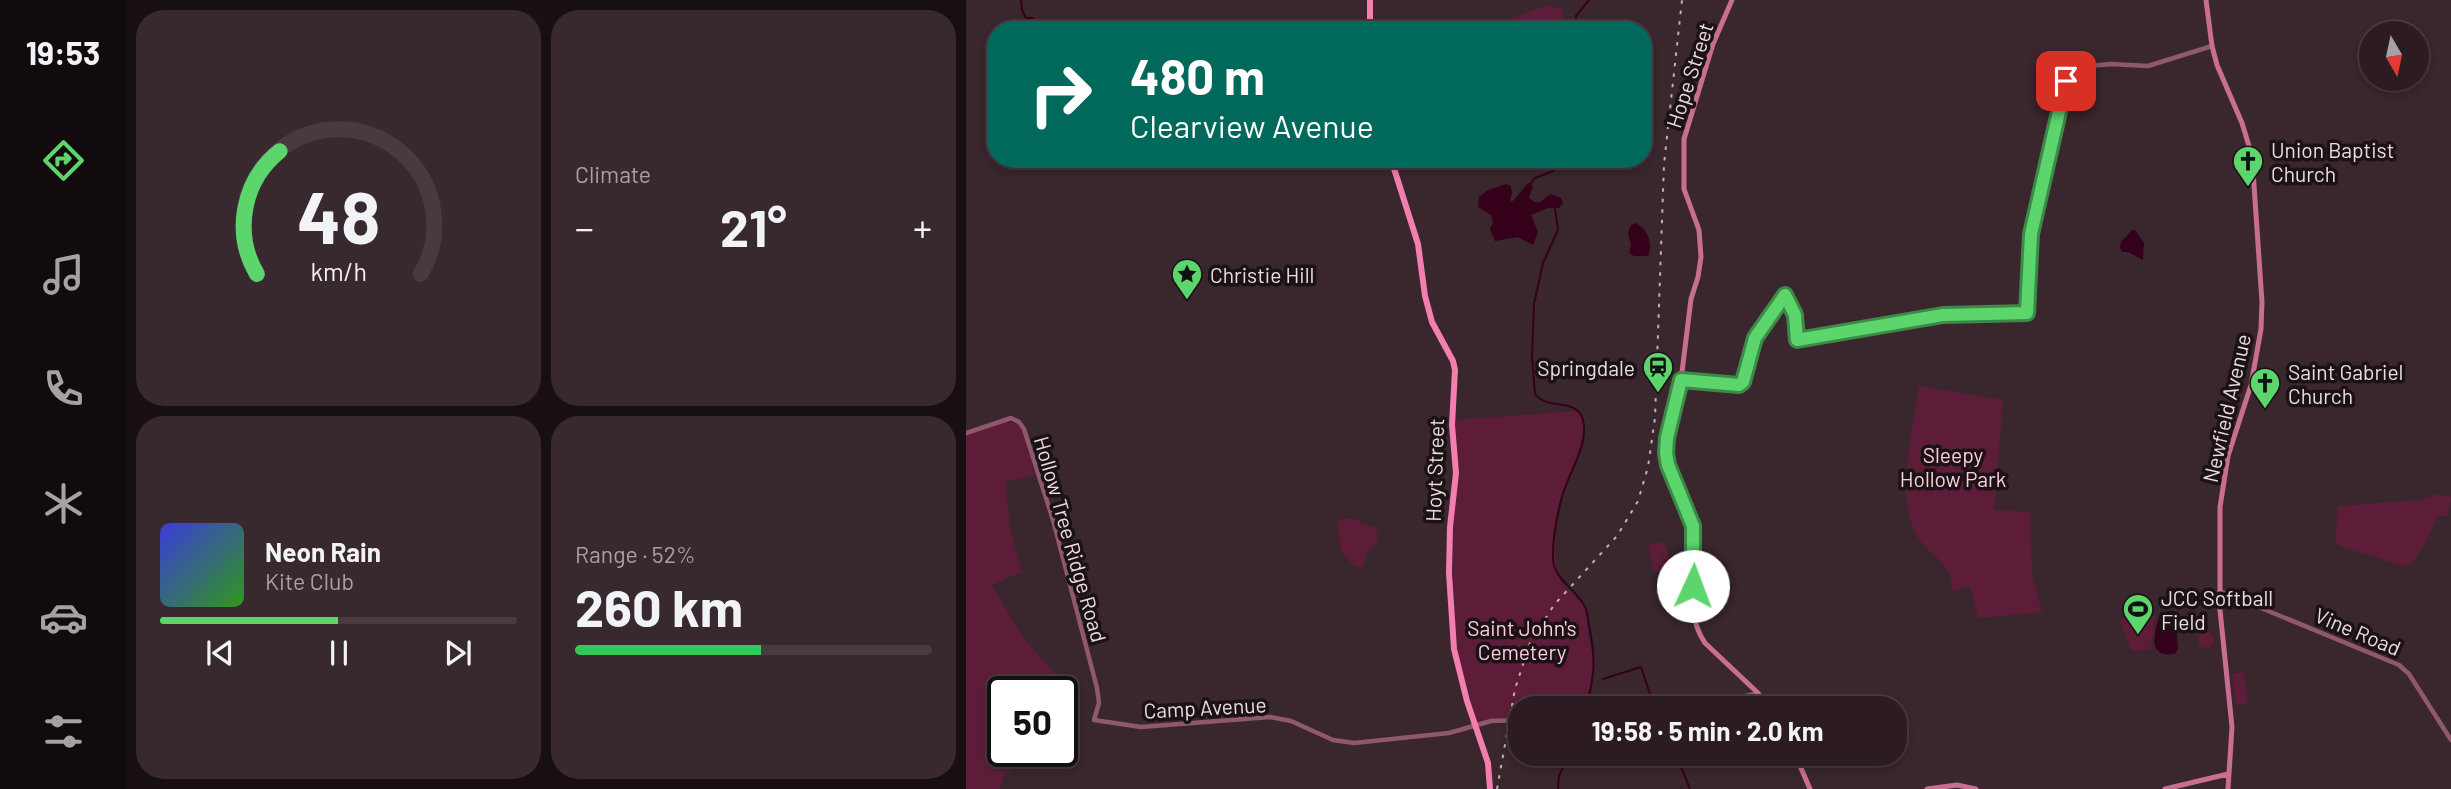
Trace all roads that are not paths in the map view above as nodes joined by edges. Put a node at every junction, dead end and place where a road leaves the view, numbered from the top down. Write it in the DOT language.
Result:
graph roads {
  1 [pos="1370,0"];
  2 [pos="1732,0"];
  3 [pos="2206,0"];
  4 [pos="1370,21"];
  5 [pos="2211,46"];
  6 [pos="1394,168"];
  7 [pos="1681,380"];
  8 [pos="966,433"];
  9 [pos="2220,591"];
  10 [pos="1758,693"];
  11 [pos="1746,696"];
  12 [pos="1760,696"];
  13 [pos="1094,720"];
  14 [pos="1508,720"];
  15 [pos="1477,726"];
  16 [pos="2451,740"];
  17 [pos="1800,766"];
  18 [pos="2228,774"];
  19 [pos="1490,789"];
  20 [pos="1810,789"];
  21 [pos="1927,789"];
  22 [pos="1976,789"];
  23 [pos="2165,789"];
  24 [pos="2228,789"];
  1 -- 4 [label="main road"];
  2 -- 7 [label="main road, Hope Street"];
  3 -- 5 [label="main road, Newfield Avenue"];
  5 -- 7 [label="street"];
  5 -- 9 [label="main road, Newfield Avenue"];
  6 -- 15 [label="main road, Hoyt Street"];
  7 -- 10 [label="main road, Hope Street"];
  8 -- 13 [label="street, Hollow Tree Ridge Road"];
  9 -- 16 [label="street, Vine Road"];
  9 -- 18 [label="main road, Newfield Avenue"];
  10 -- 11 [label="street"];
  10 -- 12 [label="main road, Hope Street"];
  13 -- 15 [label="street, Camp Avenue"];
  14 -- 15 [label="street, Camp Avenue"];
  15 -- 19 [label="main road, Hoyt Street"];
  17 -- 20 [label="main road"];
  18 -- 23 [label="main road"];
  18 -- 24 [label="main road, Newfield Avenue"];
  21 -- 22 [label="main road"];
}
